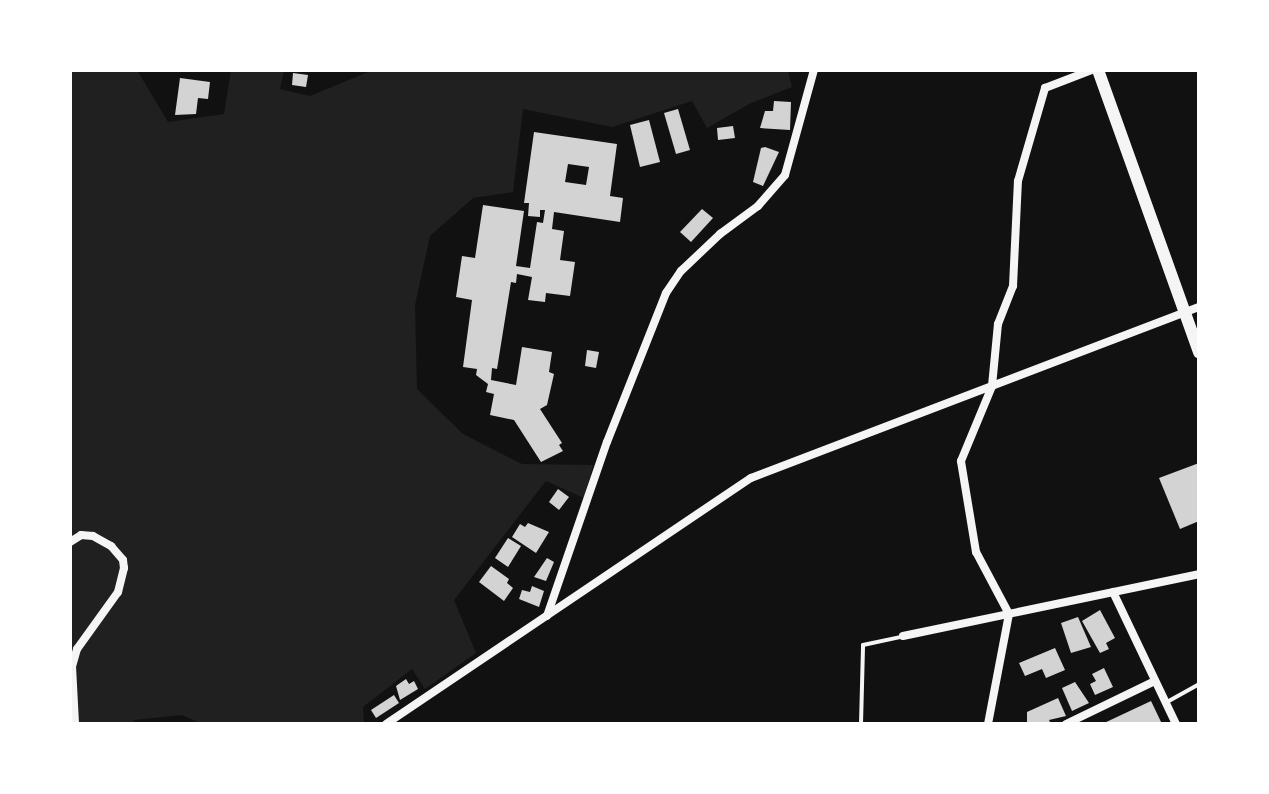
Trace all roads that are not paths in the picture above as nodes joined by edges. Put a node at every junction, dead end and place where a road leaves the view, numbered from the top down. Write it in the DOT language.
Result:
graph roads {
  1 [pos="814,70"];
  2 [pos="1092,70"];
  3 [pos="1098,70"];
  4 [pos="1199,307"];
  5 [pos="1183,314"];
  6 [pos="1199,352"];
  7 [pos="992,386"];
  8 [pos="70,542"];
  9 [pos="1199,574"];
  10 [pos="1113,592"];
  11 [pos="1009,614"];
  12 [pos="547,617"];
  13 [pos="903,636"];
  14 [pos="1155,681"];
  15 [pos="1199,684"];
  16 [pos="1164,703"];
  17 [pos="75,724"];
  18 [pos="386,724"];
  19 [pos="861,724"];
  20 [pos="988,724"];
  21 [pos="1066,724"];
  22 [pos="1176,724"];
  1 -- 12 [label="street"];
  2 -- 7 [label="street"];
  3 -- 5 [label="main road"];
  4 -- 5 [label="street"];
  5 -- 6 [label="main road"];
  5 -- 7 [label="street"];
  7 -- 11 [label="street"];
  7 -- 12 [label="street"];
  8 -- 17 [label="street"];
  9 -- 10 [label="street"];
  10 -- 11 [label="street"];
  10 -- 14 [label="street"];
  11 -- 13 [label="street"];
  11 -- 20 [label="street"];
  12 -- 18 [label="street"];
  13 -- 19 [label="lane"];
  14 -- 16 [label="street"];
  14 -- 21 [label="street"];
  15 -- 16 [label="lane"];
  16 -- 22 [label="street"];
}
